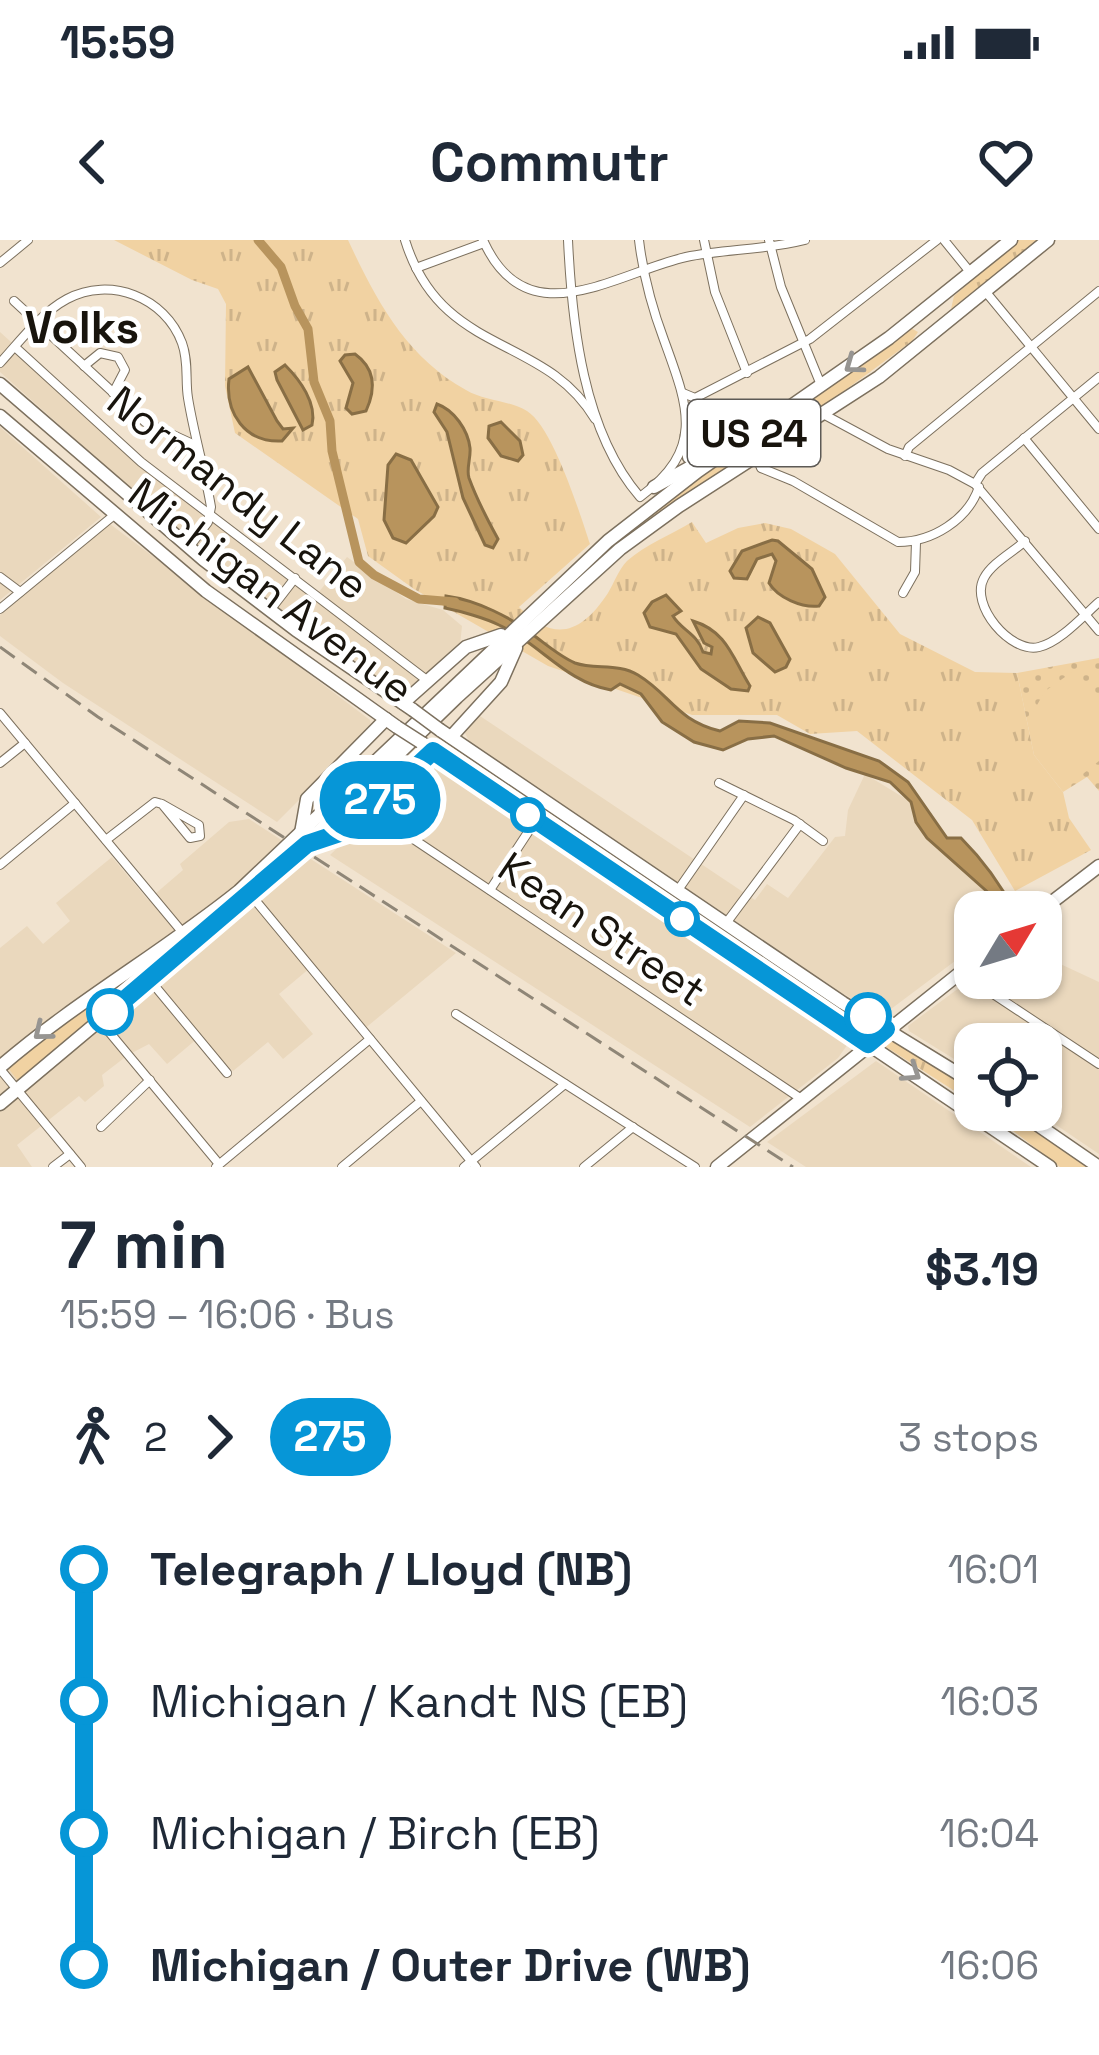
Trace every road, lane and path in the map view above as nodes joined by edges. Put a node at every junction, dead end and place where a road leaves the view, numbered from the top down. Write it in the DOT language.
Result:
graph roads {
  1 [pos="28,240"];
  2 [pos="405,240"];
  3 [pos="568,240"];
  4 [pos="639,240"];
  5 [pos="704,240"];
  6 [pos="805,240"];
  7 [pos="940,240"];
  8 [pos="1011,240"];
  9 [pos="1048,240"];
  10 [pos="484,242"];
  11 [pos="769,243"];
  12 [pos="706,254"];
  13 [pos="0,263"];
  14 [pos="416,268"];
  15 [pos="644,270"];
  16 [pos="971,273"];
  17 [pos="985,291"];
  18 [pos="1099,291"];
  19 [pos="572,295"];
  20 [pos="14,302"];
  21 [pos="958,313"];
  22 [pos="912,321"];
  23 [pos="38,323"];
  24 [pos="804,343"];
  25 [pos="14,347"];
  26 [pos="1032,347"];
  27 [pos="0,363"];
  28 [pos="84,366"];
  29 [pos="585,370"];
  30 [pos="747,373"];
  31 [pos="1099,376"];
  32 [pos="565,383"];
  33 [pos="0,384"];
  34 [pos="822,387"];
  35 [pos="682,391"];
  36 [pos="113,393"];
  37 [pos="848,398"];
  38 [pos="1074,398"];
  39 [pos="785,412"];
  40 [pos="823,414"];
  41 [pos="0,416"];
  42 [pos="599,426"];
  43 [pos="1099,428"];
  44 [pos="195,429"];
  45 [pos="687,436"];
  46 [pos="61,437"];
  47 [pos="1024,438"];
  48 [pos="181,439"];
  49 [pos="198,446"];
  50 [pos="725,453"];
  51 [pos="44,455"];
  52 [pos="904,456"];
  53 [pos="759,463"];
  54 [pos="697,464"];
  55 [pos="94,467"];
  56 [pos="74,483"];
  57 [pos="714,483"];
  58 [pos="977,485"];
  59 [pos="654,487"];
  60 [pos="640,497"];
  61 [pos="643,513"];
  62 [pos="211,514"];
  63 [pos="113,516"];
  64 [pos="1099,530"];
  65 [pos="1025,541"];
  66 [pos="898,542"];
  67 [pos="916,542"];
  68 [pos="189,548"];
  69 [pos="912,558"];
  70 [pos="178,569"];
  71 [pos="225,576"];
  72 [pos="0,577"];
  73 [pos="295,578"];
  74 [pos="206,591"];
  75 [pos="20,592"];
  76 [pos="903,593"];
  77 [pos="1099,602"];
  78 [pos="0,609"];
  79 [pos="270,610"];
  80 [pos="1085,614"];
  81 [pos="527,623"];
  82 [pos="296,630"];
  83 [pos="1099,631"];
  84 [pos="514,636"];
  85 [pos="281,646"];
  86 [pos="460,651"];
  87 [pos="327,652"];
  88 [pos="480,668"];
  89 [pos="315,670"];
  90 [pos="429,682"];
  91 [pos="494,689"];
  92 [pos="408,707"];
  93 [pos="0,712"];
  94 [pos="391,723"];
  95 [pos="446,734"];
  96 [pos="25,742"];
  97 [pos="427,747"];
  98 [pos="0,763"];
  99 [pos="719,783"];
  100 [pos="523,785"];
  101 [pos="314,793"];
  102 [pos="744,796"];
  103 [pos="508,802"];
  104 [pos="75,803"];
  105 [pos="162,804"];
  106 [pos="552,805"];
  107 [pos="370,810"];
  108 [pos="331,813"];
  109 [pos="536,820"];
  110 [pos="800,824"];
  111 [pos="354,825"];
  112 [pos="304,839"];
  113 [pos="106,840"];
  114 [pos="824,841"];
  115 [pos="0,865"];
  116 [pos="1099,866"];
  117 [pos="490,890"];
  118 [pos="678,890"];
  119 [pos="251,895"];
  120 [pos="1062,895"];
  121 [pos="700,904"];
  122 [pos="663,906"];
  123 [pos="687,922"];
  124 [pos="728,922"];
  125 [pos="182,941"];
  126 [pos="779,960"];
  127 [pos="757,969"];
  128 [pos="798,972"];
  129 [pos="954,975"];
  130 [pos="149,980"];
  131 [pos="785,988"];
  132 [pos="135,991"];
  133 [pos="86,998"];
  134 [pos="1001,999"];
  135 [pos="456,1014"];
  136 [pos="100,1021"];
  137 [pos="886,1029"];
  138 [pos="370,1039"];
  139 [pos="868,1044"];
  140 [pos="56,1058"];
  141 [pos="1099,1064"];
  142 [pos="0,1068"];
  143 [pos="954,1071"];
  144 [pos="227,1073"];
  145 [pos="150,1080"];
  146 [pos="566,1084"];
  147 [pos="17,1090"];
  148 [pos="802,1099"];
  149 [pos="422,1101"];
  150 [pos="954,1102"];
  151 [pos="0,1104"];
  152 [pos="101,1127"];
  153 [pos="633,1127"];
  154 [pos="997,1131"];
  155 [pos="1008,1131"];
  156 [pos="1046,1131"];
  157 [pos="1004,1136"];
  158 [pos="70,1154"];
  159 [pos="471,1165"];
  160 [pos="217,1166"];
  161 [pos="53,1167"];
  162 [pos="81,1167"];
  163 [pos="342,1167"];
  164 [pos="584,1167"];
  165 [pos="695,1167"];
  166 [pos="717,1167"];
  167 [pos="1050,1167"];
  168 [pos="1099,1167"];
  1 -- 13 [label="street"];
  2 -- 14 [label="street"];
  3 -- 19 [label="street"];
  4 -- 15 [label="street"];
  5 -- 12 [label="street"];
  6 -- 11 [label="street"];
  7 -- 16 [label="street"];
  7 -- 24 [label="street"];
  8 -- 16 [label="main road, US 24"];
  9 -- 17 [label="main road, US 24"];
  10 -- 14 [label="street"];
  10 -- 19 [label="street"];
  11 -- 12 [label="street"];
  11 -- 24 [label="street"];
  12 -- 15 [label="street"];
  12 -- 30 [label="street"];
  14 -- 32 [label="street"];
  15 -- 19 [label="street"];
  15 -- 35 [label="street"];
  16 -- 21 [label="main road"];
  16 -- 22 [label="main road, US 24"];
  17 -- 21 [label="main road, US 24"];
  17 -- 26 [label="street"];
  18 -- 26 [label="street"];
  19 -- 29 [label="street"];
  20 -- 23 [label="street"];
  21 -- 37 [label="main road, US 24"];
  22 -- 34 [label="main road, US 24, one-way"];
  22 -- 37 [label="main road"];
  23 -- 25 [label="street"];
  23 -- 28 [label="street"];
  23 -- 44 [label="street"];
  24 -- 30 [label="street"];
  24 -- 34 [label="street"];
  25 -- 27 [label="street"];
  25 -- 62 [label="street, Normandy Lane"];
  26 -- 38 [label="street"];
  26 -- 52 [label="street"];
  28 -- 36 [label="street"];
  28 -- 36 [label="street"];
  29 -- 32 [label="street"];
  29 -- 42 [label="street"];
  30 -- 35 [label="street"];
  31 -- 38 [label="street"];
  32 -- 42 [label="street"];
  33 -- 46 [label="main road, Michigan Avenue"];
  34 -- 39 [label="main road, US 24"];
  35 -- 45 [label="street"];
  36 -- 48 [label="street"];
  37 -- 40 [label="main road, US 24"];
  38 -- 43 [label="street"];
  38 -- 47 [label="street"];
  39 -- 50 [label="main road, US 24"];
  39 -- 57 [label="main road"];
  40 -- 52 [label="street"];
  40 -- 53 [label="main road, US 24"];
  41 -- 51 [label="main road, Michigan Avenue"];
  42 -- 60 [label="street"];
  44 -- 48 [label="street"];
  44 -- 49 [label="street"];
  45 -- 54 [label="main road"];
  45 -- 59 [label="street"];
  46 -- 51 [label="main road"];
  46 -- 55 [label="main road, Michigan Avenue"];
  47 -- 58 [label="street"];
  47 -- 64 [label="street"];
  48 -- 49 [label="street"];
  49 -- 62 [label="street"];
  50 -- 54 [label="main road"];
  50 -- 61 [label="main road, US 24"];
  51 -- 56 [label="main road, Michigan Avenue"];
  52 -- 58 [label="street"];
  53 -- 57 [label="main road, US 24"];
  53 -- 66 [label="street"];
  54 -- 59 [label="main road"];
  55 -- 56 [label="main road"];
  55 -- 68 [label="main road, Michigan Avenue"];
  56 -- 63 [label="main road, Michigan Avenue"];
  57 -- 81 [label="main road, US 24"];
  58 -- 65 [label="street"];
  58 -- 67 [label="street"];
  59 -- 60 [label="street"];
  60 -- 61 [label="main road"];
  61 -- 81 [label="main road, US 24"];
  62 -- 68 [label="street"];
  62 -- 73 [label="street, Normandy Lane"];
  63 -- 70 [label="main road, Michigan Avenue"];
  63 -- 75 [label="street"];
  65 -- 80 [label="street"];
  65 -- 80 [label="street"];
  66 -- 67 [label="street"];
  66 -- 69 [label="street"];
  67 -- 69 [label="street"];
  68 -- 70 [label="main road"];
  68 -- 71 [label="main road, Michigan Avenue"];
  69 -- 76 [label="street"];
  70 -- 74 [label="main road, Michigan Avenue"];
  71 -- 74 [label="main road"];
  71 -- 79 [label="main road, Michigan Avenue"];
  72 -- 75 [label="street"];
  73 -- 79 [label="street"];
  73 -- 90 [label="street, Normandy Lane"];
  74 -- 85 [label="main road, Michigan Avenue"];
  75 -- 78 [label="street"];
  77 -- 80 [label="street"];
  79 -- 82 [label="main road, Michigan Avenue"];
  80 -- 83 [label="street"];
  81 -- 84 [label="main road, US 24"];
  82 -- 85 [label="main road"];
  82 -- 87 [label="main road, Michigan Avenue"];
  84 -- 86 [label="main road"];
  84 -- 88 [label="main road, US 24"];
  84 -- 91 [label="main road"];
  85 -- 89 [label="main road, Michigan Avenue"];
  86 -- 88 [label="main road"];
  86 -- 90 [label="main road"];
  87 -- 89 [label="main road"];
  87 -- 92 [label="main road, Michigan Avenue"];
  88 -- 91 [label="main road"];
  88 -- 108 [label="main road, US 24"];
  89 -- 94 [label="main road, Michigan Avenue"];
  90 -- 92 [label="main road"];
  91 -- 95 [label="main road"];
  92 -- 95 [label="main road, Michigan Avenue, bridge"];
  93 -- 96 [label="street"];
  94 -- 97 [label="main road, Michigan Avenue, bridge"];
  94 -- 101 [label="main road"];
  95 -- 100 [label="main road, Michigan Avenue"];
  96 -- 98 [label="street"];
  96 -- 104 [label="street"];
  97 -- 103 [label="main road, Michigan Avenue"];
  97 -- 107 [label="main road"];
  99 -- 102 [label="street"];
  100 -- 103 [label="main road"];
  100 -- 106 [label="main road, Michigan Avenue"];
  101 -- 108 [label="main road"];
  101 -- 112 [label="main road"];
  102 -- 110 [label="street"];
  102 -- 118 [label="street"];
  103 -- 109 [label="main road, Michigan Avenue"];
  104 -- 113 [label="street"];
  104 -- 115 [label="street"];
  105 -- 105 [label="street"];
  105 -- 113 [label="street"];
  106 -- 109 [label="main road"];
  106 -- 118 [label="main road, Michigan Avenue"];
  107 -- 111 [label="main road"];
  107 -- 117 [label="street, Kean Street"];
  108 -- 111 [label="main road"];
  108 -- 112 [label="main road, US 24"];
  109 -- 117 [label="street"];
  109 -- 122 [label="main road, Michigan Avenue"];
  110 -- 114 [label="street"];
  110 -- 124 [label="street"];
  111 -- 112 [label="main road"];
  112 -- 119 [label="main road, US 24"];
  112 -- 125 [label="main road, US 24"];
  113 -- 125 [label="street"];
  116 -- 120 [label="main road"];
  117 -- 148 [label="street, Kean Street"];
  118 -- 121 [label="main road, Michigan Avenue"];
  118 -- 122 [label="main road"];
  119 -- 125 [label="main road, US 24"];
  119 -- 138 [label="street"];
  121 -- 123 [label="main road"];
  121 -- 124 [label="main road, Michigan Avenue"];
  122 -- 123 [label="main road, Michigan Avenue"];
  123 -- 127 [label="main road, Michigan Avenue"];
  124 -- 126 [label="main road, Michigan Avenue"];
  125 -- 130 [label="main road, US 24"];
  125 -- 132 [label="main road"];
  125 -- 133 [label="main road, US 24"];
  126 -- 127 [label="main road"];
  126 -- 128 [label="main road, Michigan Avenue"];
  127 -- 131 [label="main road, Michigan Avenue"];
  128 -- 131 [label="main road"];
  128 -- 137 [label="main road, Michigan Avenue"];
  129 -- 137 [label="main road"];
  130 -- 132 [label="main road, US 24"];
  130 -- 144 [label="street"];
  131 -- 139 [label="main road, Michigan Avenue"];
  132 -- 136 [label="main road, US 24"];
  133 -- 140 [label="main road"];
  133 -- 142 [label="main road, US 24, one-way"];
  134 -- 141 [label="street"];
  135 -- 146 [label="street"];
  136 -- 140 [label="main road, US 24"];
  136 -- 145 [label="street"];
  137 -- 139 [label="main road"];
  137 -- 143 [label="main road, Michigan Avenue"];
  138 -- 149 [label="street"];
  138 -- 160 [label="street"];
  139 -- 148 [label="main road"];
  139 -- 150 [label="main road, Michigan Avenue, one-way"];
  140 -- 147 [label="main road, US 24"];
  142 -- 147 [label="street"];
  145 -- 152 [label="street"];
  145 -- 160 [label="street"];
  146 -- 153 [label="street"];
  146 -- 159 [label="street"];
  147 -- 151 [label="main road, US 24"];
  147 -- 158 [label="street"];
  148 -- 166 [label="main road"];
  149 -- 159 [label="street"];
  149 -- 163 [label="street"];
  153 -- 164 [label="street"];
  153 -- 165 [label="street"];
  154 -- 157 [label="main road, Michigan Avenue"];
  155 -- 157 [label="main road"];
  156 -- 168 [label="main road"];
  157 -- 167 [label="main road, Michigan Avenue"];
  158 -- 161 [label="street"];
  158 -- 162 [label="street"];
}
